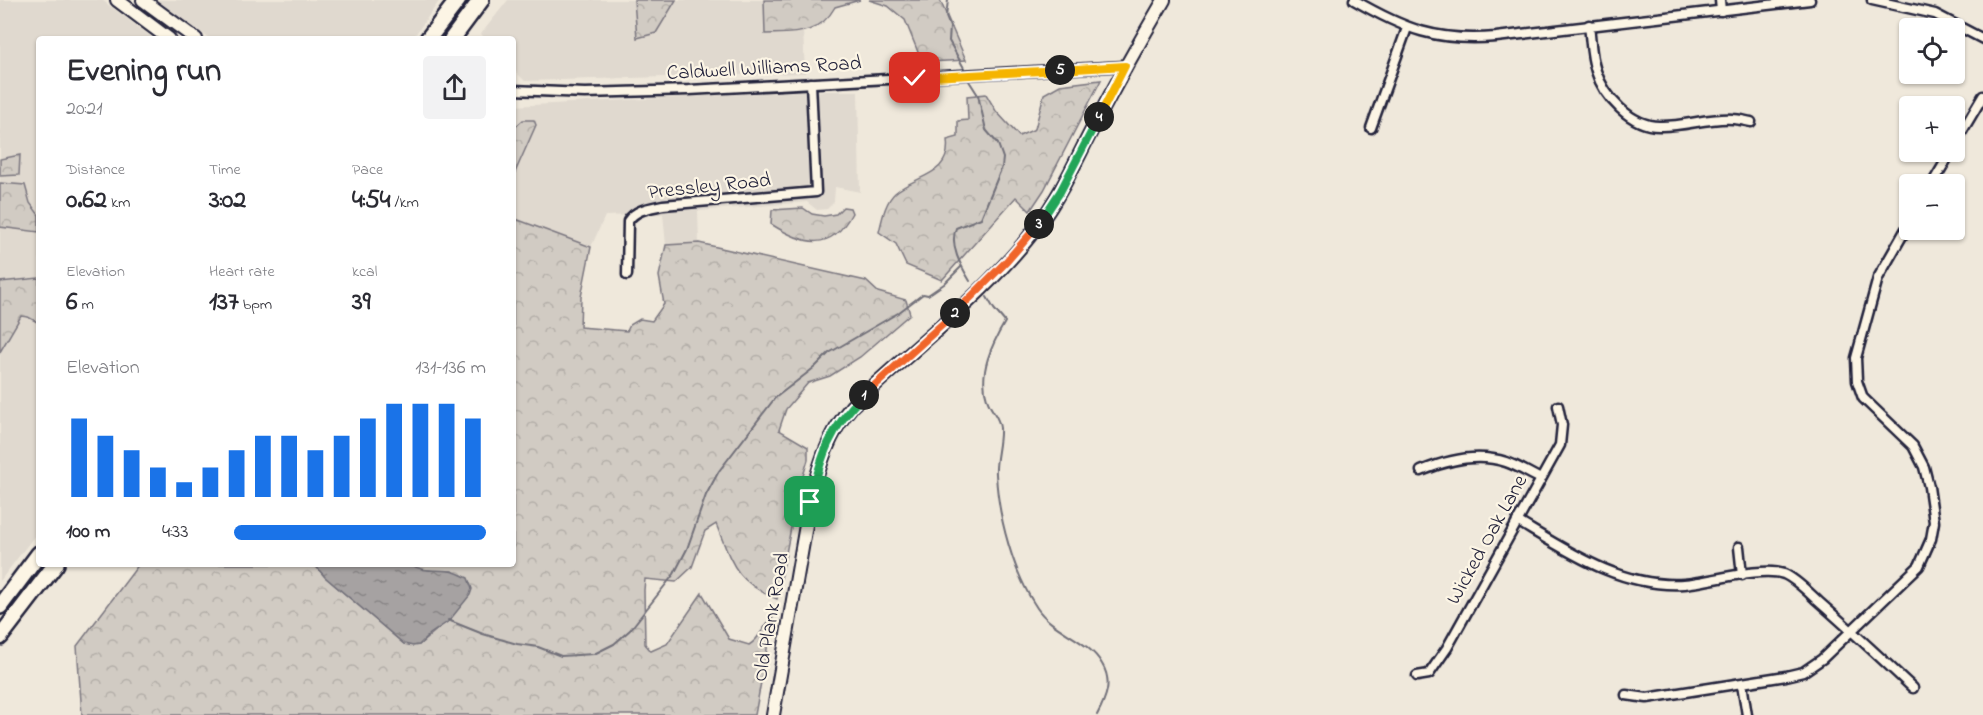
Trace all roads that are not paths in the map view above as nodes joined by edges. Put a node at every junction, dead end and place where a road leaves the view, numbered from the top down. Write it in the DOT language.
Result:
graph roads {
  1 [pos="117,0"];
  2 [pos="143,0"];
  3 [pos="458,0"];
  4 [pos="472,0"];
  5 [pos="481,0"];
  6 [pos="1164,0"];
  7 [pos="1354,0"];
  8 [pos="1720,0"];
  9 [pos="1810,0"];
  10 [pos="1872,0"];
  11 [pos="1721,11"];
  12 [pos="1589,25"];
  13 [pos="1407,28"];
  14 [pos="165,36"];
  15 [pos="192,36"];
  16 [pos="430,36"];
  17 [pos="446,36"];
  18 [pos="454,36"];
  19 [pos="1983,39"];
  20 [pos="1125,66"];
  21 [pos="811,83"];
  22 [pos="516,90"];
  23 [pos="1983,96"];
  24 [pos="1751,122"];
  25 [pos="1965,126"];
  26 [pos="1371,128"];
  27 [pos="1900,240"];
  28 [pos="627,275"];
  29 [pos="1558,406"];
  30 [pos="1421,471"];
  31 [pos="1541,479"];
  32 [pos="1517,521"];
  33 [pos="1739,547"];
  34 [pos="36,558"];
  35 [pos="54,567"];
  36 [pos="1742,575"];
  37 [pos="0,606"];
  38 [pos="1851,629"];
  39 [pos="0,637"];
  40 [pos="1417,676"];
  41 [pos="1742,684"];
  42 [pos="1913,688"];
  43 [pos="1626,695"];
  44 [pos="773,715"];
  45 [pos="1747,715"];
  1 -- 14 [label="street"];
  2 -- 15 [label="street"];
  3 -- 16 [label="highway"];
  4 -- 17 [label="highway"];
  5 -- 18 [label="highway"];
  6 -- 20 [label="street, Old Plank Road"];
  7 -- 13 [label="street"];
  8 -- 11 [label="street"];
  9 -- 11 [label="street"];
  10 -- 19 [label="street"];
  11 -- 12 [label="street"];
  12 -- 13 [label="street"];
  12 -- 24 [label="street"];
  13 -- 26 [label="street"];
  20 -- 21 [label="street, Caldwell Williams Road"];
  20 -- 44 [label="street, Old Plank Road"];
  21 -- 22 [label="street, Caldwell Williams Road"];
  21 -- 28 [label="street, Pressley Road"];
  23 -- 25 [label="street"];
  27 -- 38 [label="street"];
  29 -- 31 [label="street, Wicked Oak Lane"];
  30 -- 31 [label="street"];
  31 -- 32 [label="street, Wicked Oak Lane"];
  32 -- 36 [label="street"];
  32 -- 40 [label="street, Wicked Oak Lane"];
  33 -- 36 [label="street"];
  34 -- 37 [label="highway"];
  35 -- 39 [label="highway"];
  36 -- 38 [label="street"];
  38 -- 41 [label="street"];
  38 -- 42 [label="street"];
  41 -- 43 [label="street"];
  41 -- 45 [label="street"];
}
